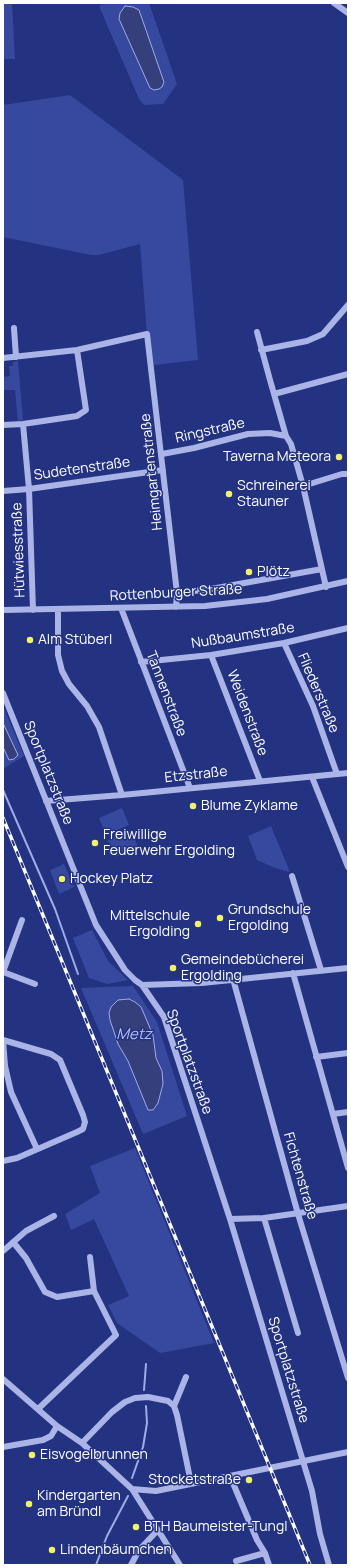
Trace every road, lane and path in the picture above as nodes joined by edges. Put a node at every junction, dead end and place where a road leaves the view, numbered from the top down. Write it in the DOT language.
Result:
graph roads {
  1 [pos="334,3"];
  2 [pos="348,13"];
  3 [pos="348,305"];
  4 [pos="14,328"];
  5 [pos="257,332"];
  6 [pos="77,350"];
  7 [pos="261,350"];
  8 [pos="16,356"];
  9 [pos="3,358"];
  10 [pos="348,374"];
  11 [pos="274,394"];
  12 [pos="23,424"];
  13 [pos="3,425"];
  14 [pos="286,436"];
  15 [pos="162,454"];
  16 [pos="163,470"];
  17 [pos="348,474"];
  18 [pos="303,486"];
  19 [pos="29,489"];
  20 [pos="3,491"];
  21 [pos="322,569"];
  22 [pos="348,581"];
  23 [pos="326,587"];
  24 [pos="177,593"];
  25 [pos="121,608"];
  26 [pos="176,608"];
  27 [pos="3,610"];
  28 [pos="33,610"];
  29 [pos="58,610"];
  30 [pos="348,628"];
  31 [pos="284,643"];
  32 [pos="211,655"];
  33 [pos="141,662"];
  34 [pos="3,693"];
  35 [pos="348,773"];
  36 [pos="337,774"];
  37 [pos="312,777"];
  38 [pos="260,781"];
  39 [pos="190,788"];
  40 [pos="122,795"];
  41 [pos="46,801"];
  42 [pos="348,867"];
  43 [pos="292,876"];
  44 [pos="22,920"];
  45 [pos="348,968"];
  46 [pos="321,970"];
  47 [pos="3,972"];
  48 [pos="293,973"];
  49 [pos="233,979"];
  50 [pos="35,984"];
  51 [pos="142,984"];
  52 [pos="3,1040"];
  53 [pos="348,1053"];
  54 [pos="316,1057"];
  55 [pos="348,1112"];
  56 [pos="333,1114"];
  57 [pos="37,1149"];
  58 [pos="3,1161"];
  59 [pos="348,1168"];
  60 [pos="348,1206"];
  61 [pos="298,1214"];
  62 [pos="54,1216"];
  63 [pos="264,1218"];
  64 [pos="230,1219"];
  65 [pos="13,1242"];
  66 [pos="3,1251"];
  67 [pos="90,1257"];
  68 [pos="94,1291"];
  69 [pos="298,1333"];
  70 [pos="186,1377"];
  71 [pos="348,1378"];
  72 [pos="3,1379"];
  73 [pos="174,1406"];
  74 [pos="38,1409"];
  75 [pos="57,1426"];
  76 [pos="82,1443"];
  77 [pos="3,1447"];
  78 [pos="348,1452"];
  79 [pos="302,1461"];
  80 [pos="230,1476"];
  81 [pos="191,1483"];
  82 [pos="132,1489"];
  83 [pos="158,1530"];
  84 [pos="265,1554"];
  85 [pos="236,1561"];
  86 [pos="130,1565"];
  87 [pos="180,1565"];
  88 [pos="269,1565"];
  89 [pos="329,1565"];
  1 -- 2 [label="street"];
  3 -- 7 [label="street"];
  4 -- 8 [label="street"];
  5 -- 7 [label="street"];
  6 -- 8 [label="street"];
  6 -- 12 [label="street"];
  6 -- 15 [label="street, Heimgartenstraße"];
  7 -- 11 [label="street"];
  8 -- 9 [label="street"];
  10 -- 11 [label="street"];
  11 -- 14 [label="street"];
  12 -- 13 [label="street"];
  12 -- 19 [label="street, Hütwiesstraße"];
  14 -- 15 [label="street, Ringstraße"];
  14 -- 18 [label="street"];
  15 -- 16 [label="street, Heimgartenstraße"];
  16 -- 19 [label="street, Sudetenstraße"];
  16 -- 24 [label="street, Heimgartenstraße"];
  17 -- 18 [label="street"];
  18 -- 21 [label="street"];
  19 -- 20 [label="street, Hütwiesstraße"];
  19 -- 28 [label="street, Hütwiesstraße"];
  21 -- 23 [label="street"];
  21 -- 24 [label="street"];
  22 -- 23 [label="street, Rottenburger Straße"];
  23 -- 26 [label="street, Rottenburger Straße"];
  24 -- 26 [label="street, Heimgartenstraße"];
  25 -- 26 [label="street, Rottenburger Straße"];
  25 -- 29 [label="street, Rottenburger Straße"];
  25 -- 33 [label="street, Tannenstraße"];
  27 -- 28 [label="street, Rottenburger Straße"];
  28 -- 29 [label="street, Rottenburger Straße"];
  29 -- 40 [label="street"];
  30 -- 31 [label="street, Nußbaumstraße"];
  31 -- 32 [label="street, Nußbaumstraße"];
  31 -- 36 [label="street, Fliederstraße"];
  32 -- 33 [label="street, Nußbaumstraße"];
  32 -- 38 [label="street, Weidenstraße"];
  33 -- 39 [label="street, Tannenstraße"];
  34 -- 41 [label="street, Sportplatzstraße"];
  35 -- 36 [label="street, Etzstraße"];
  36 -- 37 [label="street, Etzstraße"];
  37 -- 38 [label="street, Etzstraße"];
  37 -- 42 [label="street"];
  38 -- 39 [label="street, Etzstraße"];
  39 -- 40 [label="street, Etzstraße"];
  40 -- 41 [label="street, Etzstraße"];
  41 -- 51 [label="street, Sportplatzstraße"];
  43 -- 46 [label="street"];
  44 -- 47 [label="street"];
  45 -- 46 [label="street"];
  46 -- 48 [label="street"];
  47 -- 50 [label="street"];
  48 -- 49 [label="street"];
  48 -- 54 [label="street"];
  49 -- 51 [label="street"];
  49 -- 61 [label="street, Fichtenstraße"];
  51 -- 64 [label="street, Sportplatzstraße"];
  52 -- 57 [label="street"];
  52 -- 57 [label="street"];
  53 -- 54 [label="street"];
  54 -- 56 [label="street"];
  55 -- 56 [label="street"];
  56 -- 59 [label="street"];
  57 -- 58 [label="street"];
  60 -- 61 [label="street"];
  61 -- 63 [label="street"];
  61 -- 71 [label="street, Fichtenstraße"];
  62 -- 65 [label="street"];
  63 -- 64 [label="street"];
  63 -- 69 [label="street"];
  64 -- 79 [label="street, Sportplatzstraße"];
  65 -- 66 [label="street"];
  65 -- 68 [label="street"];
  67 -- 68 [label="street"];
  68 -- 74 [label="street"];
  70 -- 73 [label="street"];
  72 -- 74 [label="street"];
  73 -- 76 [label="street"];
  73 -- 81 [label="street"];
  74 -- 75 [label="street"];
  75 -- 76 [label="street"];
  75 -- 77 [label="street"];
  76 -- 82 [label="street"];
  78 -- 79 [label="street"];
  79 -- 80 [label="street"];
  79 -- 89 [label="street, Sportplatzstraße"];
  80 -- 81 [label="street"];
  80 -- 84 [label="street"];
  81 -- 82 [label="street"];
  82 -- 83 [label="street"];
  83 -- 86 [label="street"];
  83 -- 87 [label="street"];
  84 -- 85 [label="street"];
  84 -- 88 [label="street"];
}
